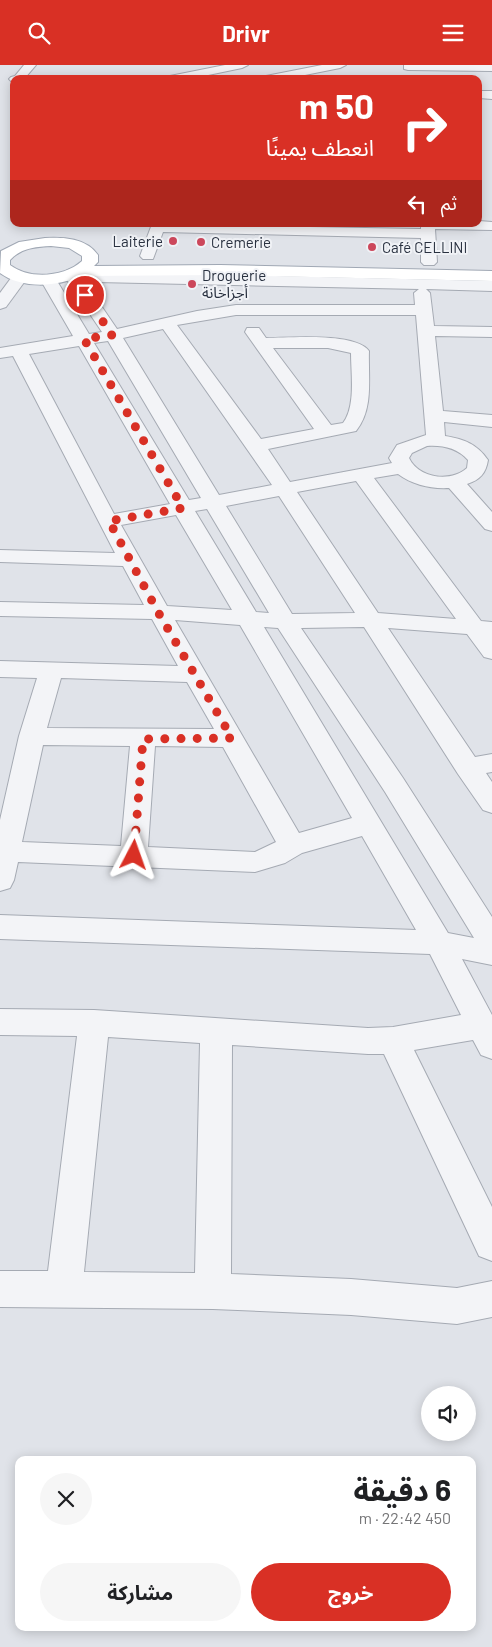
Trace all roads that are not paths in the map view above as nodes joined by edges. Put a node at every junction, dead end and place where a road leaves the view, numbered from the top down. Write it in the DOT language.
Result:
graph roads {
  1 [pos="30,65"];
  2 [pos="340,65"];
  3 [pos="222,67"];
  4 [pos="492,68"];
  5 [pos="408,70"];
  6 [pos="243,71"];
  7 [pos="457,73"];
  8 [pos="172,74"];
  9 [pos="22,75"];
  10 [pos="297,75"];
  11 [pos="158,227"];
  12 [pos="293,227"];
  13 [pos="460,227"];
  14 [pos="428,228"];
  15 [pos="22,246"];
  16 [pos="0,249"];
  17 [pos="87,251"];
  18 [pos="104,253"];
  19 [pos="131,256"];
  20 [pos="148,256"];
  21 [pos="492,264"];
  22 [pos="1,266"];
  23 [pos="423,274"];
  24 [pos="76,276"];
  25 [pos="492,276"];
  26 [pos="20,277"];
  27 [pos="48,279"];
  28 [pos="492,286"];
  29 [pos="0,304"];
  30 [pos="236,310"];
  31 [pos="425,310"];
  32 [pos="168,324"];
  33 [pos="427,331"];
  34 [pos="492,332"];
  35 [pos="112,335"];
  36 [pos="84,339"];
  37 [pos="261,343"];
  38 [pos="9,351"];
  39 [pos="435,416"];
  40 [pos="492,421"];
  41 [pos="326,432"];
  42 [pos="436,441"];
  43 [pos="256,446"];
  44 [pos="485,465"];
  45 [pos="402,467"];
  46 [pos="361,474"];
  47 [pos="454,481"];
  48 [pos="284,490"];
  49 [pos="213,502"];
  50 [pos="183,508"];
  51 [pos="109,521"];
  52 [pos="492,525"];
  53 [pos="0,556"];
  54 [pos="130,560"];
  55 [pos="0,609"];
  56 [pos="158,612"];
  57 [pos="247,619"];
  58 [pos="286,621"];
  59 [pos="372,621"];
  60 [pos="483,629"];
  61 [pos="492,652"];
  62 [pos="0,669"];
  63 [pos="52,671"];
  64 [pos="195,674"];
  65 [pos="32,736"];
  66 [pos="232,738"];
  67 [pos="143,739"];
  68 [pos="492,763"];
  69 [pos="467,768"];
  70 [pos="492,803"];
  71 [pos="368,824"];
  72 [pos="292,847"];
  73 [pos="4,851"];
  74 [pos="134,855"];
  75 [pos="0,880"];
  76 [pos="0,927"];
  77 [pos="492,942"];
  78 [pos="439,943"];
  79 [pos="492,953"];
  80 [pos="0,1022"];
  81 [pos="94,1023"];
  82 [pos="216,1030"];
  83 [pos="487,1035"];
  84 [pos="393,1040"];
  85 [pos="492,1244"];
  86 [pos="0,1289"];
  87 [pos="64,1289"];
  88 [pos="213,1291"];
  89 [pos="492,1299"];
  1 -- 9 [label="street"];
  2 -- 10 [label="street"];
  3 -- 6 [label="street"];
  3 -- 8 [label="street"];
  4 -- 7 [label="street"];
  5 -- 7 [label="street"];
  11 -- 20 [label="street"];
  12 -- 14 [label="street"];
  13 -- 14 [label="street"];
  14 -- 23 [label="street"];
  15 -- 16 [label="main road"];
  15 -- 17 [label="main road"];
  15 -- 22 [label="main road"];
  17 -- 18 [label="main road"];
  17 -- 24 [label="main road"];
  19 -- 20 [label="main road"];
  20 -- 23 [label="main road"];
  21 -- 23 [label="main road"];
  22 -- 26 [label="main road"];
  23 -- 24 [label="street"];
  23 -- 25 [label="main road"];
  23 -- 28 [label="street"];
  23 -- 31 [label="street"];
  24 -- 27 [label="main road"];
  24 -- 35 [label="street"];
  26 -- 27 [label="main road"];
  26 -- 29 [label="street"];
  27 -- 36 [label="street"];
  30 -- 31 [label="street"];
  30 -- 32 [label="street"];
  30 -- 37 [label="street"];
  31 -- 33 [label="street"];
  32 -- 35 [label="street"];
  32 -- 43 [label="street"];
  33 -- 34 [label="street"];
  33 -- 39 [label="street"];
  35 -- 36 [label="street"];
  35 -- 49 [label="street"];
  36 -- 38 [label="street"];
  36 -- 50 [label="street"];
  37 -- 41 [label="street"];
  37 -- 41 [label="street"];
  38 -- 51 [label="street"];
  39 -- 40 [label="street"];
  39 -- 42 [label="street"];
  41 -- 43 [label="street"];
  42 -- 44 [label="street"];
  42 -- 45 [label="street"];
  43 -- 48 [label="street"];
  44 -- 47 [label="street"];
  45 -- 46 [label="street"];
  45 -- 47 [label="street"];
  46 -- 48 [label="street"];
  46 -- 60 [label="street"];
  47 -- 52 [label="street"];
  48 -- 49 [label="street"];
  48 -- 59 [label="street"];
  49 -- 50 [label="street"];
  49 -- 58 [label="street"];
  50 -- 51 [label="street"];
  50 -- 57 [label="street"];
  51 -- 54 [label="street"];
  53 -- 54 [label="street"];
  54 -- 56 [label="street"];
  55 -- 56 [label="street"];
  56 -- 57 [label="street"];
  56 -- 64 [label="street"];
  57 -- 58 [label="street"];
  57 -- 71 [label="street"];
  58 -- 59 [label="street"];
  58 -- 77 [label="street"];
  59 -- 60 [label="street"];
  59 -- 69 [label="street"];
  60 -- 61 [label="street"];
  62 -- 63 [label="street"];
  63 -- 64 [label="street"];
  63 -- 65 [label="street"];
  64 -- 66 [label="street"];
  65 -- 67 [label="street"];
  65 -- 73 [label="street"];
  66 -- 67 [label="street"];
  66 -- 72 [label="street"];
  67 -- 74 [label="street"];
  68 -- 69 [label="street"];
  69 -- 70 [label="street"];
  71 -- 72 [label="street"];
  71 -- 78 [label="street"];
  72 -- 74 [label="street"];
  73 -- 74 [label="street"];
  73 -- 75 [label="street"];
  76 -- 78 [label="street"];
  78 -- 79 [label="street"];
  78 -- 83 [label="street"];
  80 -- 81 [label="street"];
  81 -- 82 [label="street"];
  81 -- 87 [label="street"];
  82 -- 84 [label="street"];
  82 -- 88 [label="street"];
  83 -- 84 [label="street"];
  84 -- 85 [label="street"];
  86 -- 87 [label="street"];
  87 -- 88 [label="street"];
  88 -- 89 [label="street"];
}
